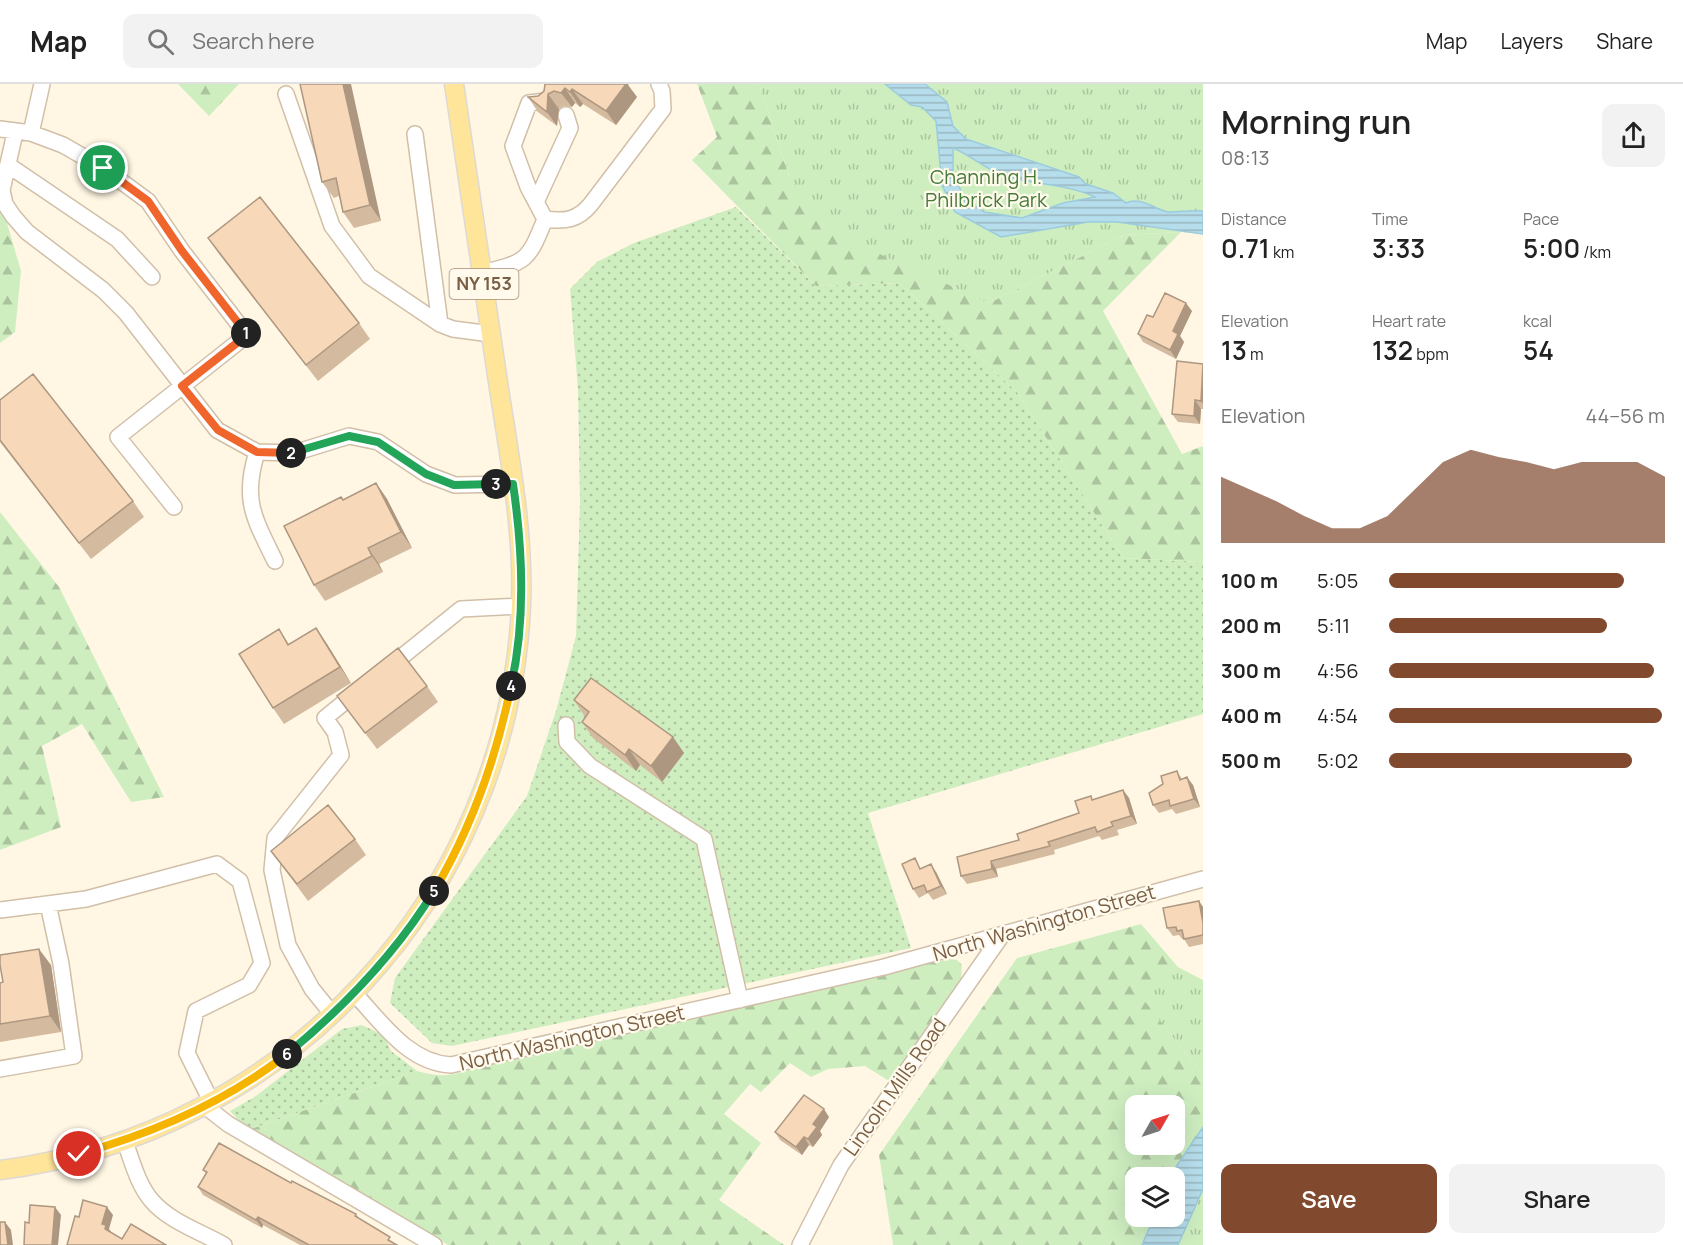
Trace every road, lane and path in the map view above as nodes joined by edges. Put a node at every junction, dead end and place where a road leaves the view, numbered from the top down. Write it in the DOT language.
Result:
graph roads {
  1 [pos="42,84"];
  2 [pos="454,84"];
  3 [pos="659,84"];
  4 [pos="286,94"];
  5 [pos="546,101"];
  6 [pos="566,115"];
  7 [pos="8,131"];
  8 [pos="31,133"];
  9 [pos="415,134"];
  10 [pos="8,165"];
  11 [pos="536,202"];
  12 [pos="545,219"];
  13 [pos="482,273"];
  14 [pos="152,277"];
  15 [pos="440,324"];
  16 [pos="491,334"];
  17 [pos="182,386"];
  18 [pos="257,452"];
  19 [pos="513,484"];
  20 [pos="174,507"];
  21 [pos="275,561"];
  22 [pos="521,606"];
  23 [pos="566,725"];
  24 [pos="1203,879"];
  25 [pos="48,904"];
  26 [pos="0,910"];
  27 [pos="1002,935"];
  28 [pos="354,994"];
  29 [pos="740,1000"];
  30 [pos="333,1015"];
  31 [pos="0,1069"];
  32 [pos="208,1104"];
  33 [pos="124,1142"];
  34 [pos="0,1170"];
  35 [pos="224,1245"];
  36 [pos="434,1245"];
  37 [pos="800,1245"];
  1 -- 8 [label="street"];
  2 -- 13 [label="main road, NY 153"];
  3 -- 12 [label="street"];
  4 -- 15 [label="street"];
  5 -- 11 [label="street"];
  6 -- 11 [label="street"];
  7 -- 8 [label="street"];
  7 -- 10 [label="street"];
  8 -- 17 [label="street"];
  9 -- 15 [label="street"];
  10 -- 14 [label="street"];
  10 -- 17 [label="street"];
  11 -- 12 [label="street"];
  12 -- 13 [label="street"];
  13 -- 16 [label="main road, NY 153"];
  15 -- 16 [label="street"];
  16 -- 19 [label="main road, NY 153"];
  17 -- 18 [label="street"];
  17 -- 20 [label="street"];
  18 -- 19 [label="street"];
  18 -- 21 [label="street"];
  19 -- 22 [label="main road, NY 153"];
  22 -- 28 [label="main road, NY 153"];
  22 -- 30 [label="street"];
  23 -- 29 [label="street"];
  24 -- 27 [label="street, North Washington Street"];
  25 -- 26 [label="street"];
  25 -- 31 [label="street"];
  25 -- 32 [label="street"];
  27 -- 29 [label="street, North Washington Street"];
  27 -- 37 [label="street, Lincoln Mills Road"];
  28 -- 29 [label="street, North Washington Street"];
  28 -- 30 [label="main road, NY 153"];
  30 -- 32 [label="main road, NY 153"];
  32 -- 33 [label="main road, NY 153"];
  32 -- 36 [label="street"];
  33 -- 34 [label="main road, NY 153"];
  33 -- 35 [label="street"];
}
